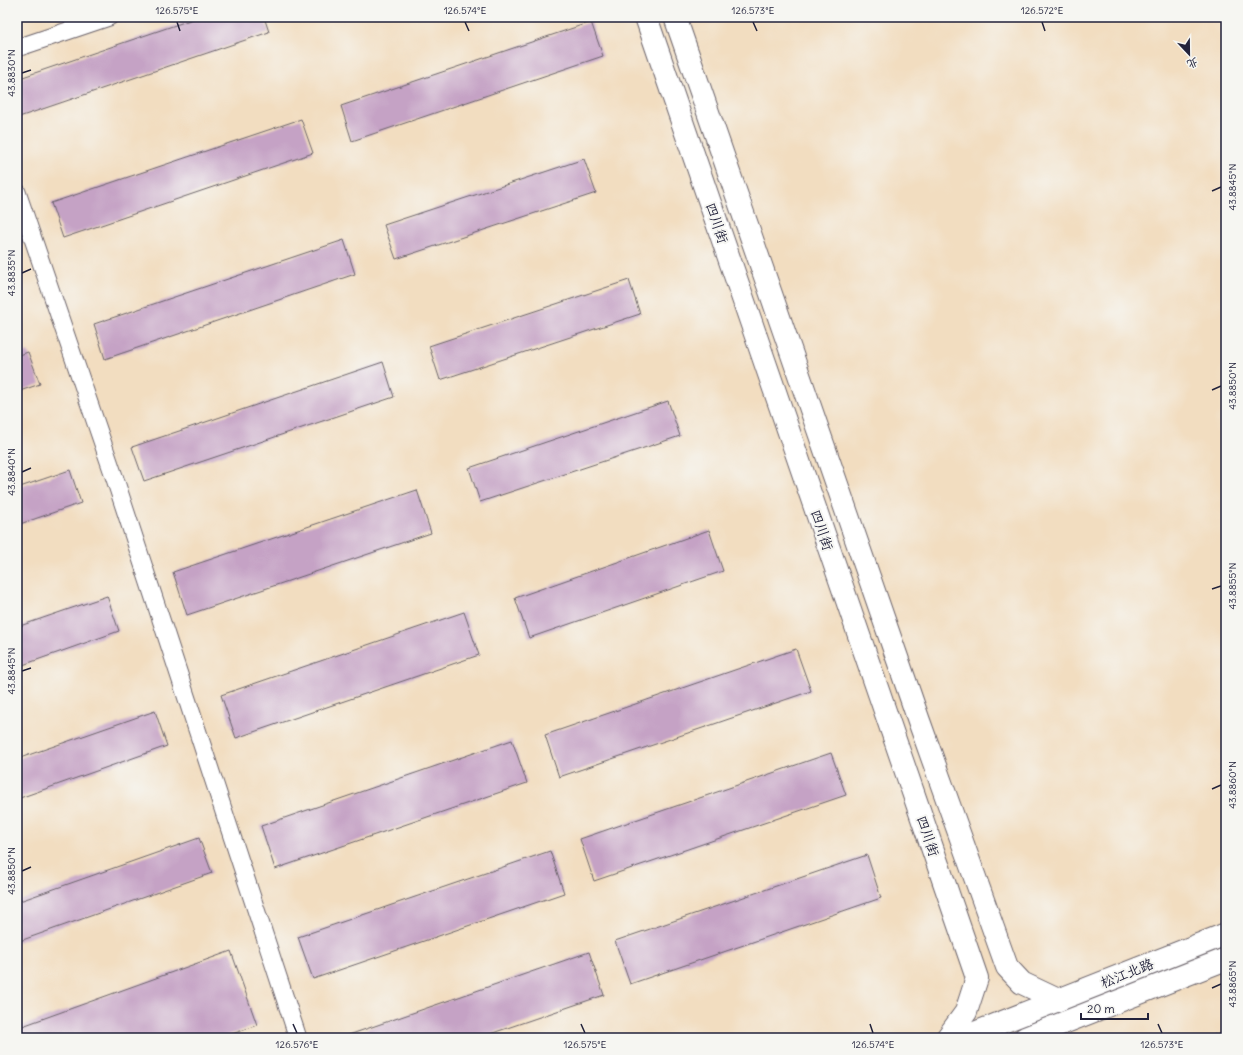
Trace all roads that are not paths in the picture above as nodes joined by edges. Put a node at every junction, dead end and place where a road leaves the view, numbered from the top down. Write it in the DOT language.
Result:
graph roads {
  1 [pos="109,17"];
  2 [pos="646,17"];
  3 [pos="675,17"];
  4 [pos="17,48"];
  5 [pos="17,192"];
  6 [pos="1226,934"];
  7 [pos="1226,959"];
  8 [pos="1058,1000"];
  9 [pos="298,1038"];
  10 [pos="947,1038"];
  11 [pos="962,1038"];
  12 [pos="1025,1038"];
  1 -- 4 [label="street"];
  2 -- 10 [label="main road, 四川街"];
  3 -- 8 [label="main road, 四川街"];
  5 -- 9 [label="street"];
  6 -- 8 [label="main road, 松江北路"];
  7 -- 12 [label="main road, 松江北路"];
  8 -- 11 [label="main road, 松江北路"];
}
